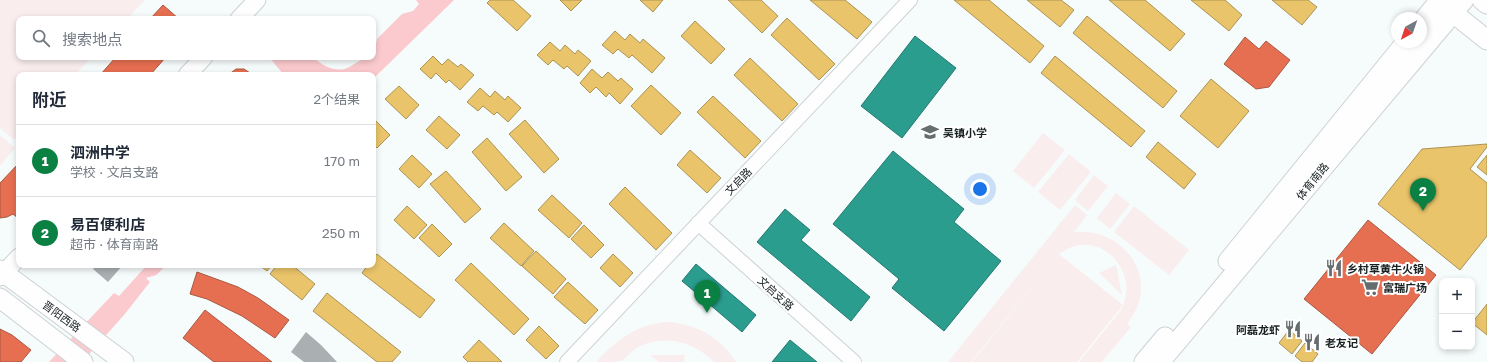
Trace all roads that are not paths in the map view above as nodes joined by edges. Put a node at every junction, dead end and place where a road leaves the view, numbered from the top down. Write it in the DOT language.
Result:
graph roads {
  1 [pos="257,0"];
  2 [pos="910,0"];
  3 [pos="1482,0"];
  4 [pos="1447,3"];
  5 [pos="1487,4"];
  6 [pos="242,16"];
  7 [pos="1427,18"];
  8 [pos="1487,40"];
  9 [pos="1401,48"];
  10 [pos="201,60"];
  11 [pos="190,72"];
  12 [pos="698,223"];
  13 [pos="16,261"];
  14 [pos="1,274"];
  15 [pos="0,298"];
  16 [pos="83,362"];
  17 [pos="124,362"];
  18 [pos="567,362"];
  19 [pos="854,362"];
  20 [pos="1144,362"];
  21 [pos="1160,362"];
  1 -- 6 [label="street"];
  2 -- 12 [label="street, 文启路"];
  3 -- 5 [label="main road"];
  4 -- 7 [label="main road"];
  4 -- 8 [label="main road"];
  4 -- 21 [label="main road, 体育南路"];
  9 -- 20 [label="main road, 体育南路"];
  10 -- 11 [label="street"];
  12 -- 18 [label="street, 文启路"];
  12 -- 19 [label="street, 文启支路"];
  13 -- 14 [label="street"];
  14 -- 17 [label="main road, 晋阳西路"];
  15 -- 16 [label="main road, 晋阳西路"];
}
